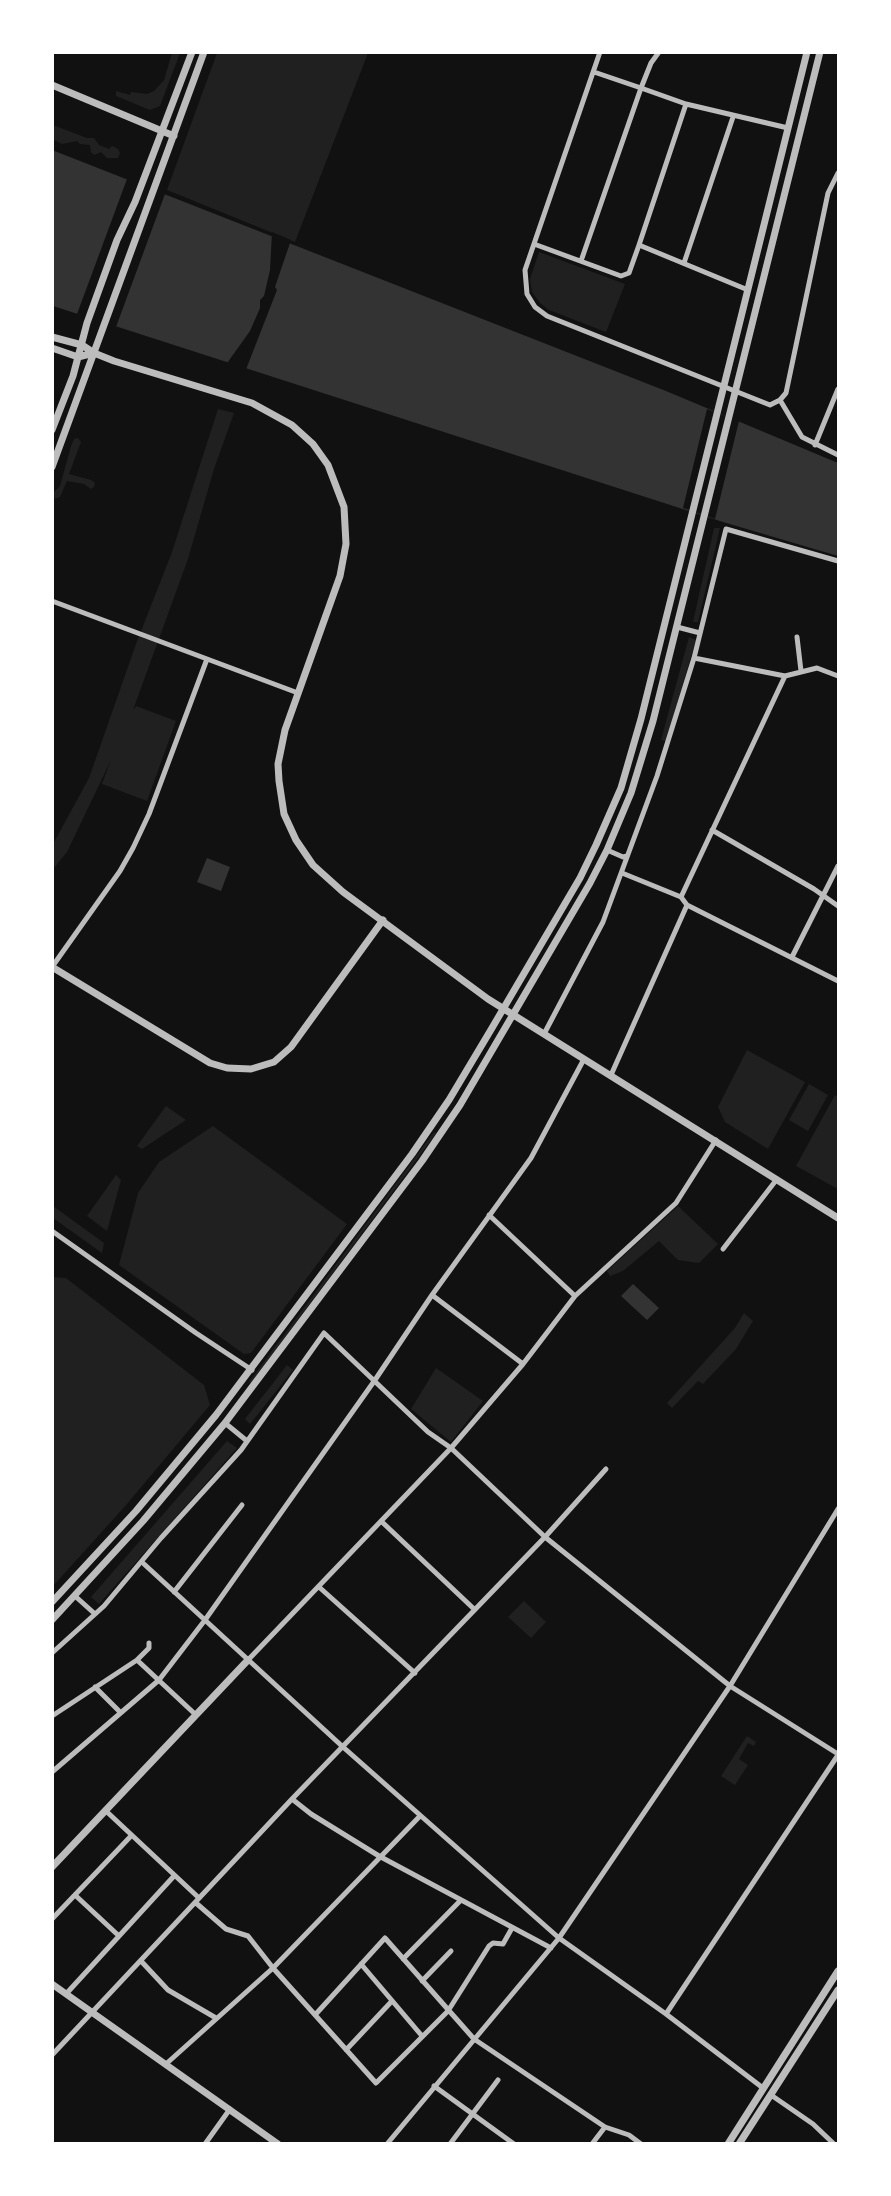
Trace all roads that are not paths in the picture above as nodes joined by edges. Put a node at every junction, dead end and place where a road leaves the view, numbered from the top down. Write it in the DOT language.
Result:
graph roads {
  1 [pos="192,52"];
  2 [pos="204,52"];
  3 [pos="600,52"];
  4 [pos="659,52"];
  5 [pos="807,52"];
  6 [pos="820,52"];
  7 [pos="594,72"];
  8 [pos="52,85"];
  9 [pos="641,88"];
  10 [pos="686,104"];
  11 [pos="733,117"];
  12 [pos="788,128"];
  13 [pos="163,130"];
  14 [pos="174,135"];
  15 [pos="838,173"];
  16 [pos="534,244"];
  17 [pos="639,245"];
  18 [pos="581,261"];
  19 [pos="684,263"];
  20 [pos="748,290"];
  21 [pos="52,337"];
  22 [pos="82,345"];
  23 [pos="52,348"];
  24 [pos="94,354"];
  25 [pos="78,357"];
  26 [pos="725,385"];
  27 [pos="838,389"];
  28 [pos="736,390"];
  29 [pos="780,401"];
  30 [pos="52,430"];
  31 [pos="815,445"];
  32 [pos="838,455"];
  33 [pos="52,467"];
  34 [pos="838,561"];
  35 [pos="52,601"];
  36 [pos="677,627"];
  37 [pos="700,633"];
  38 [pos="797,637"];
  39 [pos="694,658"];
  40 [pos="207,659"];
  41 [pos="801,671"];
  42 [pos="785,676"];
  43 [pos="838,676"];
  44 [pos="298,693"];
  45 [pos="712,830"];
  46 [pos="607,850"];
  47 [pos="627,856"];
  48 [pos="838,866"];
  49 [pos="622,873"];
  50 [pos="681,897"];
  51 [pos="823,897"];
  52 [pos="687,905"];
  53 [pos="838,906"];
  54 [pos="383,920"];
  55 [pos="792,957"];
  56 [pos="52,967"];
  57 [pos="838,981"];
  58 [pos="503,1009"];
  59 [pos="513,1016"];
  60 [pos="544,1034"];
  61 [pos="584,1059"];
  62 [pos="611,1075"];
  63 [pos="716,1140"];
  64 [pos="777,1179"];
  65 [pos="489,1215"];
  66 [pos="838,1218"];
  67 [pos="53,1232"];
  68 [pos="723,1249"];
  69 [pos="432,1295"];
  70 [pos="575,1296"];
  71 [pos="523,1364"];
  72 [pos="252,1370"];
  73 [pos="375,1380"];
  74 [pos="225,1423"];
  75 [pos="247,1441"];
  76 [pos="451,1448"];
  77 [pos="606,1469"];
  78 [pos="242,1505"];
  79 [pos="838,1509"];
  80 [pos="381,1521"];
  81 [pos="545,1537"];
  82 [pos="144,1564"];
  83 [pos="319,1587"];
  84 [pos="174,1592"];
  85 [pos="75,1596"];
  86 [pos="52,1602"];
  87 [pos="474,1609"];
  88 [pos="95,1614"];
  89 [pos="52,1620"];
  90 [pos="205,1620"];
  91 [pos="149,1643"];
  92 [pos="52,1654"];
  93 [pos="137,1660"];
  94 [pos="248,1660"];
  95 [pos="415,1673"];
  96 [pos="159,1680"];
  97 [pos="730,1686"];
  98 [pos="94,1687"];
  99 [pos="120,1712"];
  100 [pos="196,1715"];
  101 [pos="52,1716"];
  102 [pos="342,1747"];
  103 [pos="838,1755"];
  104 [pos="52,1772"];
  105 [pos="292,1799"];
  106 [pos="106,1811"];
  107 [pos="420,1816"];
  108 [pos="131,1836"];
  109 [pos="379,1856"];
  110 [pos="52,1867"];
  111 [pos="174,1876"];
  112 [pos="75,1895"];
  113 [pos="197,1900"];
  114 [pos="460,1901"];
  115 [pos="52,1919"];
  116 [pos="512,1928"];
  117 [pos="119,1936"];
  118 [pos="559,1938"];
  119 [pos="551,1948"];
  120 [pos="451,1951"];
  121 [pos="403,1959"];
  122 [pos="141,1961"];
  123 [pos="361,1965"];
  124 [pos="274,1968"];
  125 [pos="838,1971"];
  126 [pos="422,1981"];
  127 [pos="52,1984"];
  128 [pos="838,1990"];
  129 [pos="66,1994"];
  130 [pos="392,2001"];
  131 [pos="448,2011"];
  132 [pos="93,2014"];
  133 [pos="666,2014"];
  134 [pos="315,2015"];
  135 [pos="216,2018"];
  136 [pos="422,2036"];
  137 [pos="474,2039"];
  138 [pos="346,2050"];
  139 [pos="52,2056"];
  140 [pos="166,2064"];
  141 [pos="498,2080"];
  142 [pos="434,2086"];
  143 [pos="763,2088"];
  144 [pos="771,2095"];
  145 [pos="231,2108"];
  146 [pos="472,2114"];
  147 [pos="606,2127"];
  148 [pos="740,2143"];
  149 [pos="205,2144"];
  150 [pos="278,2144"];
  151 [pos="387,2144"];
  152 [pos="450,2144"];
  153 [pos="514,2144"];
  154 [pos="592,2144"];
  155 [pos="640,2144"];
  156 [pos="727,2144"];
  157 [pos="834,2144"];
  1 -- 13 [label="street"];
  2 -- 14 [label="street"];
  3 -- 7 [label="street"];
  4 -- 9 [label="street"];
  5 -- 12 [label="street"];
  6 -- 28 [label="street"];
  7 -- 9 [label="street"];
  7 -- 16 [label="street"];
  8 -- 13 [label="street"];
  9 -- 10 [label="street"];
  9 -- 18 [label="street"];
  10 -- 11 [label="street"];
  10 -- 17 [label="street"];
  11 -- 12 [label="street"];
  11 -- 19 [label="street"];
  12 -- 20 [label="street"];
  13 -- 14 [label="street"];
  13 -- 22 [label="street"];
  14 -- 24 [label="street"];
  15 -- 29 [label="street"];
  16 -- 18 [label="street"];
  16 -- 26 [label="street"];
  17 -- 18 [label="street"];
  17 -- 19 [label="street"];
  19 -- 20 [label="street"];
  20 -- 26 [label="street"];
  21 -- 22 [label="street"];
  22 -- 24 [label="street"];
  22 -- 25 [label="street"];
  23 -- 25 [label="street"];
  24 -- 25 [label="street"];
  24 -- 33 [label="street"];
  24 -- 44 [label="street"];
  25 -- 30 [label="street"];
  26 -- 28 [label="street"];
  26 -- 58 [label="street"];
  27 -- 31 [label="street"];
  28 -- 29 [label="street"];
  28 -- 36 [label="street"];
  29 -- 31 [label="street"];
  31 -- 32 [label="street"];
  34 -- 37 [label="street"];
  35 -- 40 [label="street"];
  36 -- 37 [label="street"];
  36 -- 46 [label="street"];
  37 -- 39 [label="street"];
  38 -- 41 [label="street"];
  39 -- 42 [label="street"];
  39 -- 47 [label="street"];
  40 -- 44 [label="street"];
  40 -- 56 [label="street"];
  41 -- 42 [label="street"];
  41 -- 43 [label="street"];
  42 -- 45 [label="street"];
  44 -- 54 [label="street"];
  45 -- 50 [label="street"];
  45 -- 51 [label="street"];
  46 -- 47 [label="street"];
  46 -- 59 [label="street"];
  47 -- 49 [label="street"];
  48 -- 51 [label="street"];
  49 -- 50 [label="street"];
  49 -- 60 [label="street"];
  50 -- 52 [label="street"];
  51 -- 53 [label="street"];
  51 -- 55 [label="street"];
  52 -- 55 [label="street"];
  52 -- 62 [label="street"];
  54 -- 56 [label="street"];
  54 -- 58 [label="street"];
  55 -- 57 [label="street"];
  58 -- 59 [label="street"];
  58 -- 72 [label="street"];
  59 -- 60 [label="street"];
  59 -- 74 [label="street"];
  60 -- 61 [label="street"];
  61 -- 62 [label="street"];
  61 -- 65 [label="street"];
  62 -- 63 [label="street"];
  63 -- 64 [label="street"];
  63 -- 70 [label="street"];
  64 -- 66 [label="street"];
  64 -- 68 [label="street"];
  65 -- 69 [label="street"];
  65 -- 70 [label="street"];
  67 -- 72 [label="street"];
  69 -- 71 [label="street"];
  69 -- 73 [label="street"];
  70 -- 71 [label="street"];
  71 -- 76 [label="street"];
  72 -- 86 [label="street"];
  73 -- 75 [label="street"];
  73 -- 76 [label="street"];
  73 -- 90 [label="street"];
  74 -- 75 [label="street"];
  74 -- 85 [label="street"];
  75 -- 88 [label="street"];
  76 -- 80 [label="street"];
  76 -- 81 [label="street"];
  77 -- 81 [label="street"];
  78 -- 84 [label="street"];
  79 -- 97 [label="street"];
  80 -- 83 [label="street"];
  80 -- 87 [label="street"];
  81 -- 87 [label="street"];
  81 -- 97 [label="street"];
  82 -- 84 [label="street"];
  83 -- 94 [label="street"];
  83 -- 95 [label="street"];
  84 -- 90 [label="street"];
  85 -- 88 [label="street"];
  85 -- 89 [label="street"];
  87 -- 95 [label="street"];
  88 -- 92 [label="street"];
  90 -- 94 [label="street"];
  90 -- 96 [label="street"];
  91 -- 93 [label="street"];
  93 -- 96 [label="street"];
  93 -- 98 [label="street"];
  94 -- 100 [label="street"];
  94 -- 102 [label="street"];
  95 -- 102 [label="street"];
  96 -- 99 [label="street"];
  96 -- 100 [label="street"];
  97 -- 103 [label="street"];
  97 -- 118 [label="street"];
  98 -- 99 [label="street"];
  98 -- 101 [label="street"];
  99 -- 104 [label="street"];
  100 -- 106 [label="street"];
  102 -- 105 [label="street"];
  102 -- 107 [label="street"];
  103 -- 133 [label="street"];
  105 -- 109 [label="street"];
  105 -- 113 [label="street"];
  106 -- 108 [label="street"];
  106 -- 110 [label="street"];
  107 -- 109 [label="street"];
  107 -- 118 [label="street"];
  108 -- 111 [label="street"];
  108 -- 112 [label="street"];
  109 -- 114 [label="street"];
  109 -- 124 [label="street"];
  111 -- 113 [label="street"];
  111 -- 117 [label="street"];
  112 -- 115 [label="street"];
  112 -- 117 [label="street"];
  113 -- 122 [label="street"];
  113 -- 124 [label="street"];
  114 -- 116 [label="street"];
  114 -- 121 [label="street"];
  116 -- 119 [label="street"];
  116 -- 131 [label="street"];
  117 -- 129 [label="street"];
  118 -- 119 [label="street"];
  118 -- 133 [label="street"];
  119 -- 137 [label="street"];
  120 -- 126 [label="street"];
  121 -- 123 [label="street"];
  121 -- 126 [label="street"];
  122 -- 132 [label="street"];
  122 -- 135 [label="street"];
  123 -- 130 [label="street"];
  123 -- 134 [label="street"];
  124 -- 134 [label="street"];
  124 -- 135 [label="street"];
  125 -- 143 [label="street"];
  126 -- 131 [label="street"];
  127 -- 129 [label="street"];
  128 -- 144 [label="street"];
  129 -- 132 [label="street"];
  130 -- 136 [label="street"];
  130 -- 138 [label="street"];
  131 -- 136 [label="street"];
  131 -- 137 [label="street"];
  132 -- 139 [label="street"];
  132 -- 140 [label="street"];
  133 -- 143 [label="street"];
  134 -- 138 [label="street"];
  135 -- 140 [label="street"];
  136 -- 138 [label="street"];
  137 -- 142 [label="street"];
  137 -- 147 [label="street"];
  140 -- 145 [label="street"];
  141 -- 146 [label="street"];
  142 -- 146 [label="street"];
  142 -- 151 [label="street"];
  143 -- 156 [label="street"];
  144 -- 148 [label="street"];
  144 -- 157 [label="street"];
  145 -- 149 [label="street"];
  145 -- 150 [label="street"];
  146 -- 152 [label="street"];
  146 -- 153 [label="street"];
  147 -- 154 [label="street"];
  147 -- 155 [label="street"];
}
